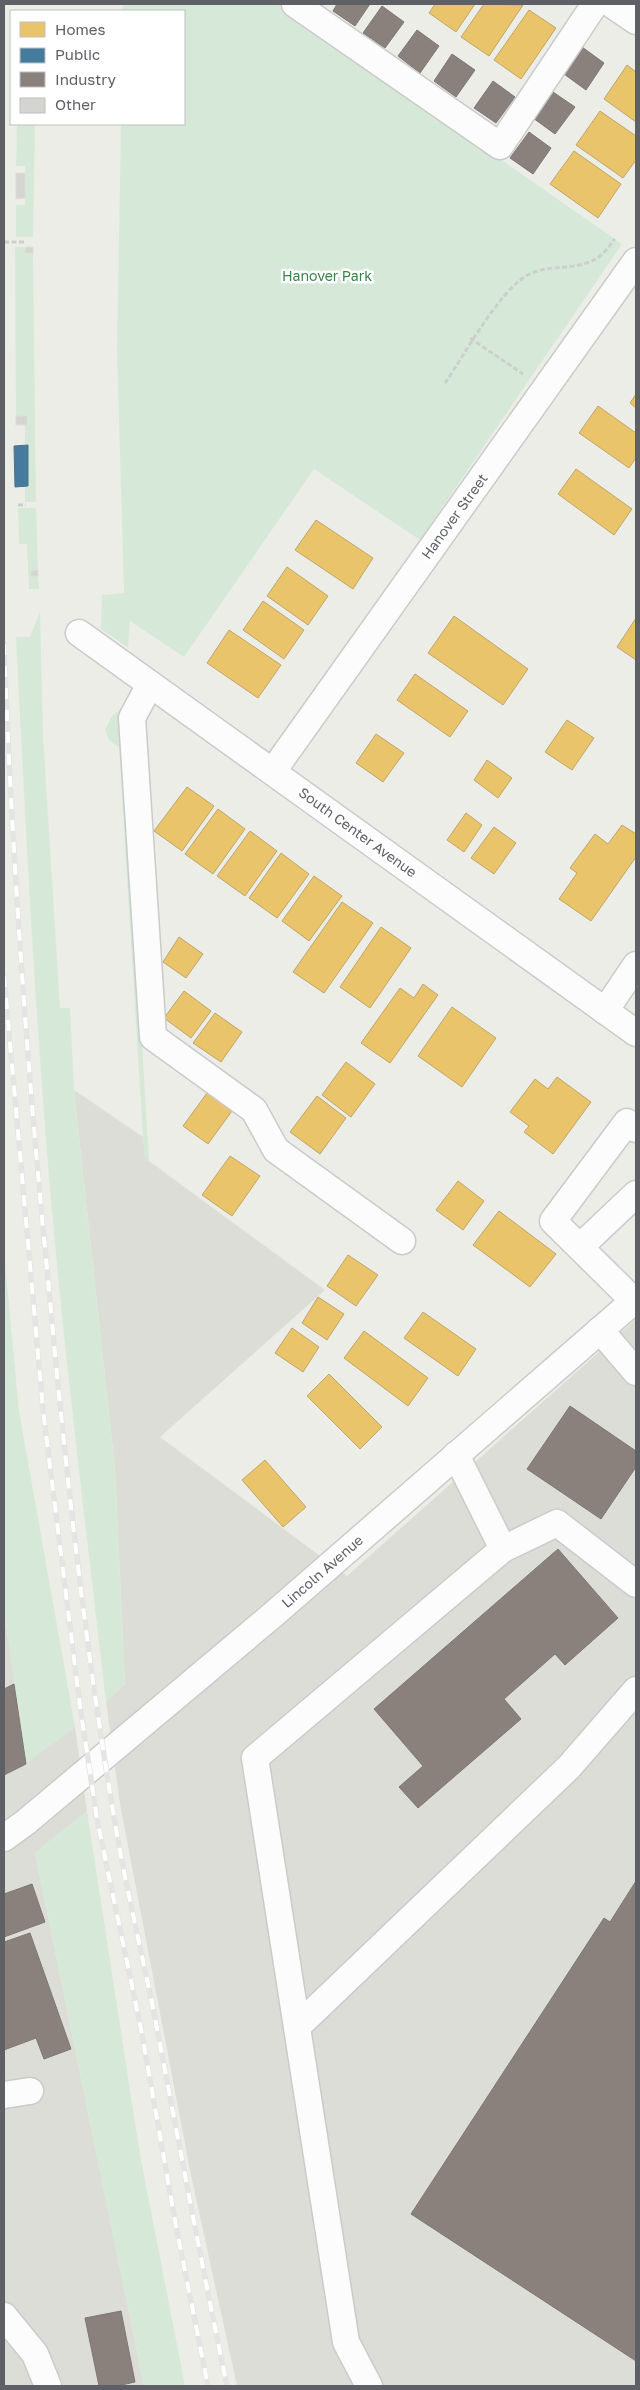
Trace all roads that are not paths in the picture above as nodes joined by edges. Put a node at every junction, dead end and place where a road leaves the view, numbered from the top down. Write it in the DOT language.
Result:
graph roads {
  1 [pos="295,4"];
  2 [pos="595,4"];
  3 [pos="611,4"];
  4 [pos="636,21"];
  5 [pos="636,261"];
  6 [pos="78,633"];
  7 [pos="150,684"];
  8 [pos="273,770"];
  9 [pos="636,965"];
  10 [pos="605,1011"];
  11 [pos="636,1033"];
  12 [pos="636,1129"];
  13 [pos="636,1194"];
  14 [pos="402,1241"];
  15 [pos="580,1247"];
  16 [pos="635,1300"];
  17 [pos="600,1330"];
  18 [pos="636,1372"];
  19 [pos="456,1455"];
  20 [pos="503,1549"];
  21 [pos="636,1584"];
  22 [pos="636,1690"];
  23 [pos="4,1838"];
  24 [pos="297,2027"];
  25 [pos="30,2090"];
  26 [pos="4,2095"];
  27 [pos="4,2316"];
  28 [pos="48,2386"];
  29 [pos="369,2386"];
  1 -- 2 [label="street"];
  3 -- 4 [label="street"];
  5 -- 8 [label="street, Hanover Street"];
  6 -- 7 [label="street, South Center Avenue"];
  7 -- 8 [label="street, South Center Avenue"];
  7 -- 14 [label="street"];
  8 -- 10 [label="street, South Center Avenue"];
  9 -- 10 [label="street"];
  10 -- 11 [label="street, South Center Avenue"];
  12 -- 15 [label="street"];
  13 -- 15 [label="street"];
  15 -- 16 [label="street"];
  16 -- 17 [label="street, Lincoln Avenue"];
  17 -- 18 [label="street"];
  17 -- 19 [label="street, Lincoln Avenue"];
  19 -- 20 [label="street"];
  19 -- 23 [label="street, Lincoln Avenue"];
  20 -- 21 [label="street"];
  20 -- 24 [label="street"];
  22 -- 24 [label="street"];
  24 -- 29 [label="street"];
  25 -- 26 [label="street"];
  27 -- 28 [label="street"];
}
